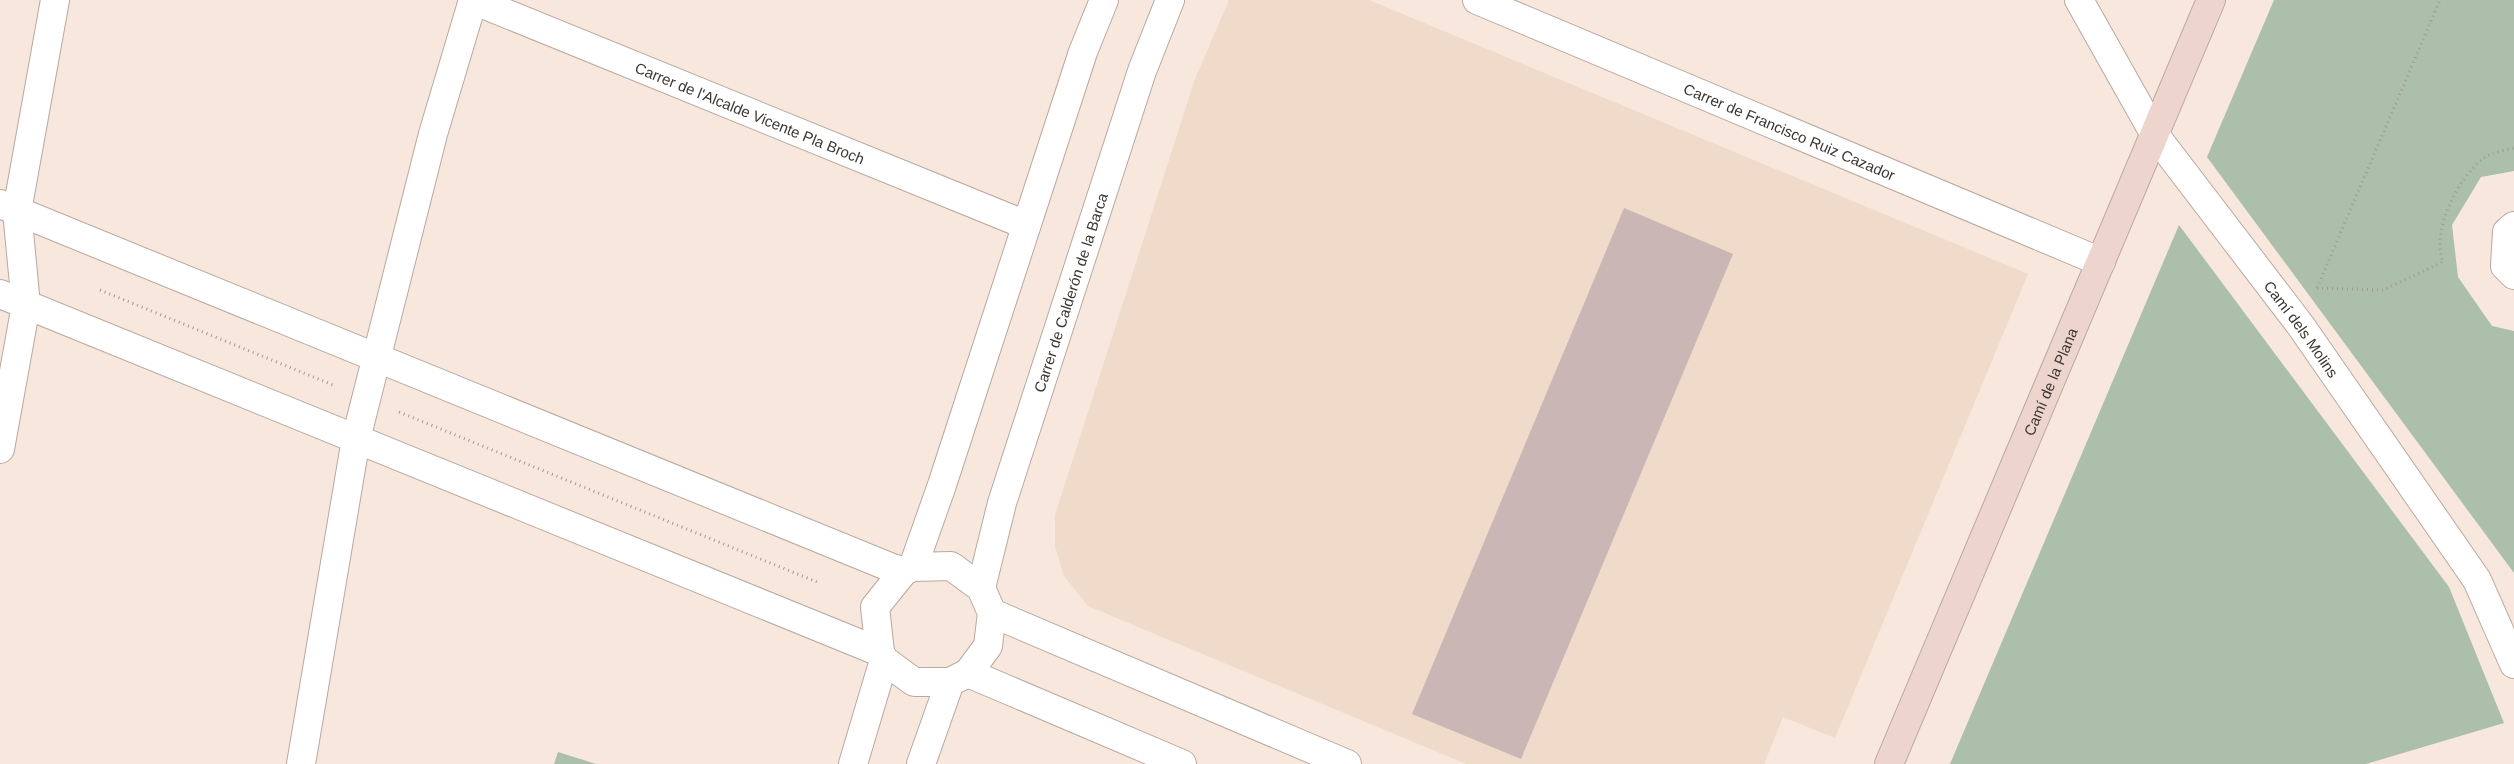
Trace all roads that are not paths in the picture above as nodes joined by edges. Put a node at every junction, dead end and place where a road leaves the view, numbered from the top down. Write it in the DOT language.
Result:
graph roads {
  1 [pos="55,0"];
  2 [pos="473,0"];
  3 [pos="1104,0"];
  4 [pos="1170,0"];
  5 [pos="1477,0"];
  6 [pos="2079,0"];
  7 [pos="2211,0"];
  8 [pos="2155,134"];
  9 [pos="9,207"];
  10 [pos="1026,225"];
  11 [pos="2514,226"];
  12 [pos="0,244"];
  13 [pos="2101,262"];
  14 [pos="2514,275"];
  15 [pos="0,294"];
  16 [pos="26,304"];
  17 [pos="376,357"];
  18 [pos="356,439"];
  19 [pos="0,449"];
  20 [pos="909,569"];
  21 [pos="981,588"];
  22 [pos="992,613"];
  23 [pos="882,656"];
  24 [pos="2514,664"];
  25 [pos="959,677"];
  26 [pos="301,764"];
  27 [pos="853,764"];
  28 [pos="920,764"];
  29 [pos="1182,764"];
  30 [pos="1346,764"];
  31 [pos="1890,764"];
  1 -- 9 [label="street"];
  2 -- 10 [label="street, Carrer de l'Alcalde Vicente Pla Broch"];
  2 -- 17 [label="street"];
  3 -- 10 [label="street"];
  4 -- 21 [label="street, Carrer de Calderón de la Barca"];
  5 -- 13 [label="street, Carrer de Francisco Ruiz Cazador"];
  6 -- 8 [label="street, Camí dels Molins"];
  7 -- 8 [label="street, Camí de la Plana"];
  8 -- 13 [label="street, Camí de la Plana"];
  8 -- 24 [label="street, Camí dels Molins"];
  9 -- 12 [label="street"];
  9 -- 16 [label="street"];
  9 -- 17 [label="street"];
  10 -- 20 [label="street"];
  11 -- 14 [label="street"];
  13 -- 31 [label="street, Camí de la Plana"];
  15 -- 16 [label="street"];
  16 -- 18 [label="street"];
  16 -- 19 [label="street"];
  17 -- 18 [label="street"];
  17 -- 20 [label="street"];
  18 -- 23 [label="street"];
  18 -- 26 [label="street"];
  20 -- 21 [label="street"];
  20 -- 23 [label="street"];
  21 -- 22 [label="street"];
  22 -- 25 [label="street"];
  22 -- 30 [label="street"];
  23 -- 25 [label="street"];
  23 -- 27 [label="street"];
  25 -- 28 [label="street"];
  25 -- 29 [label="street"];
}
